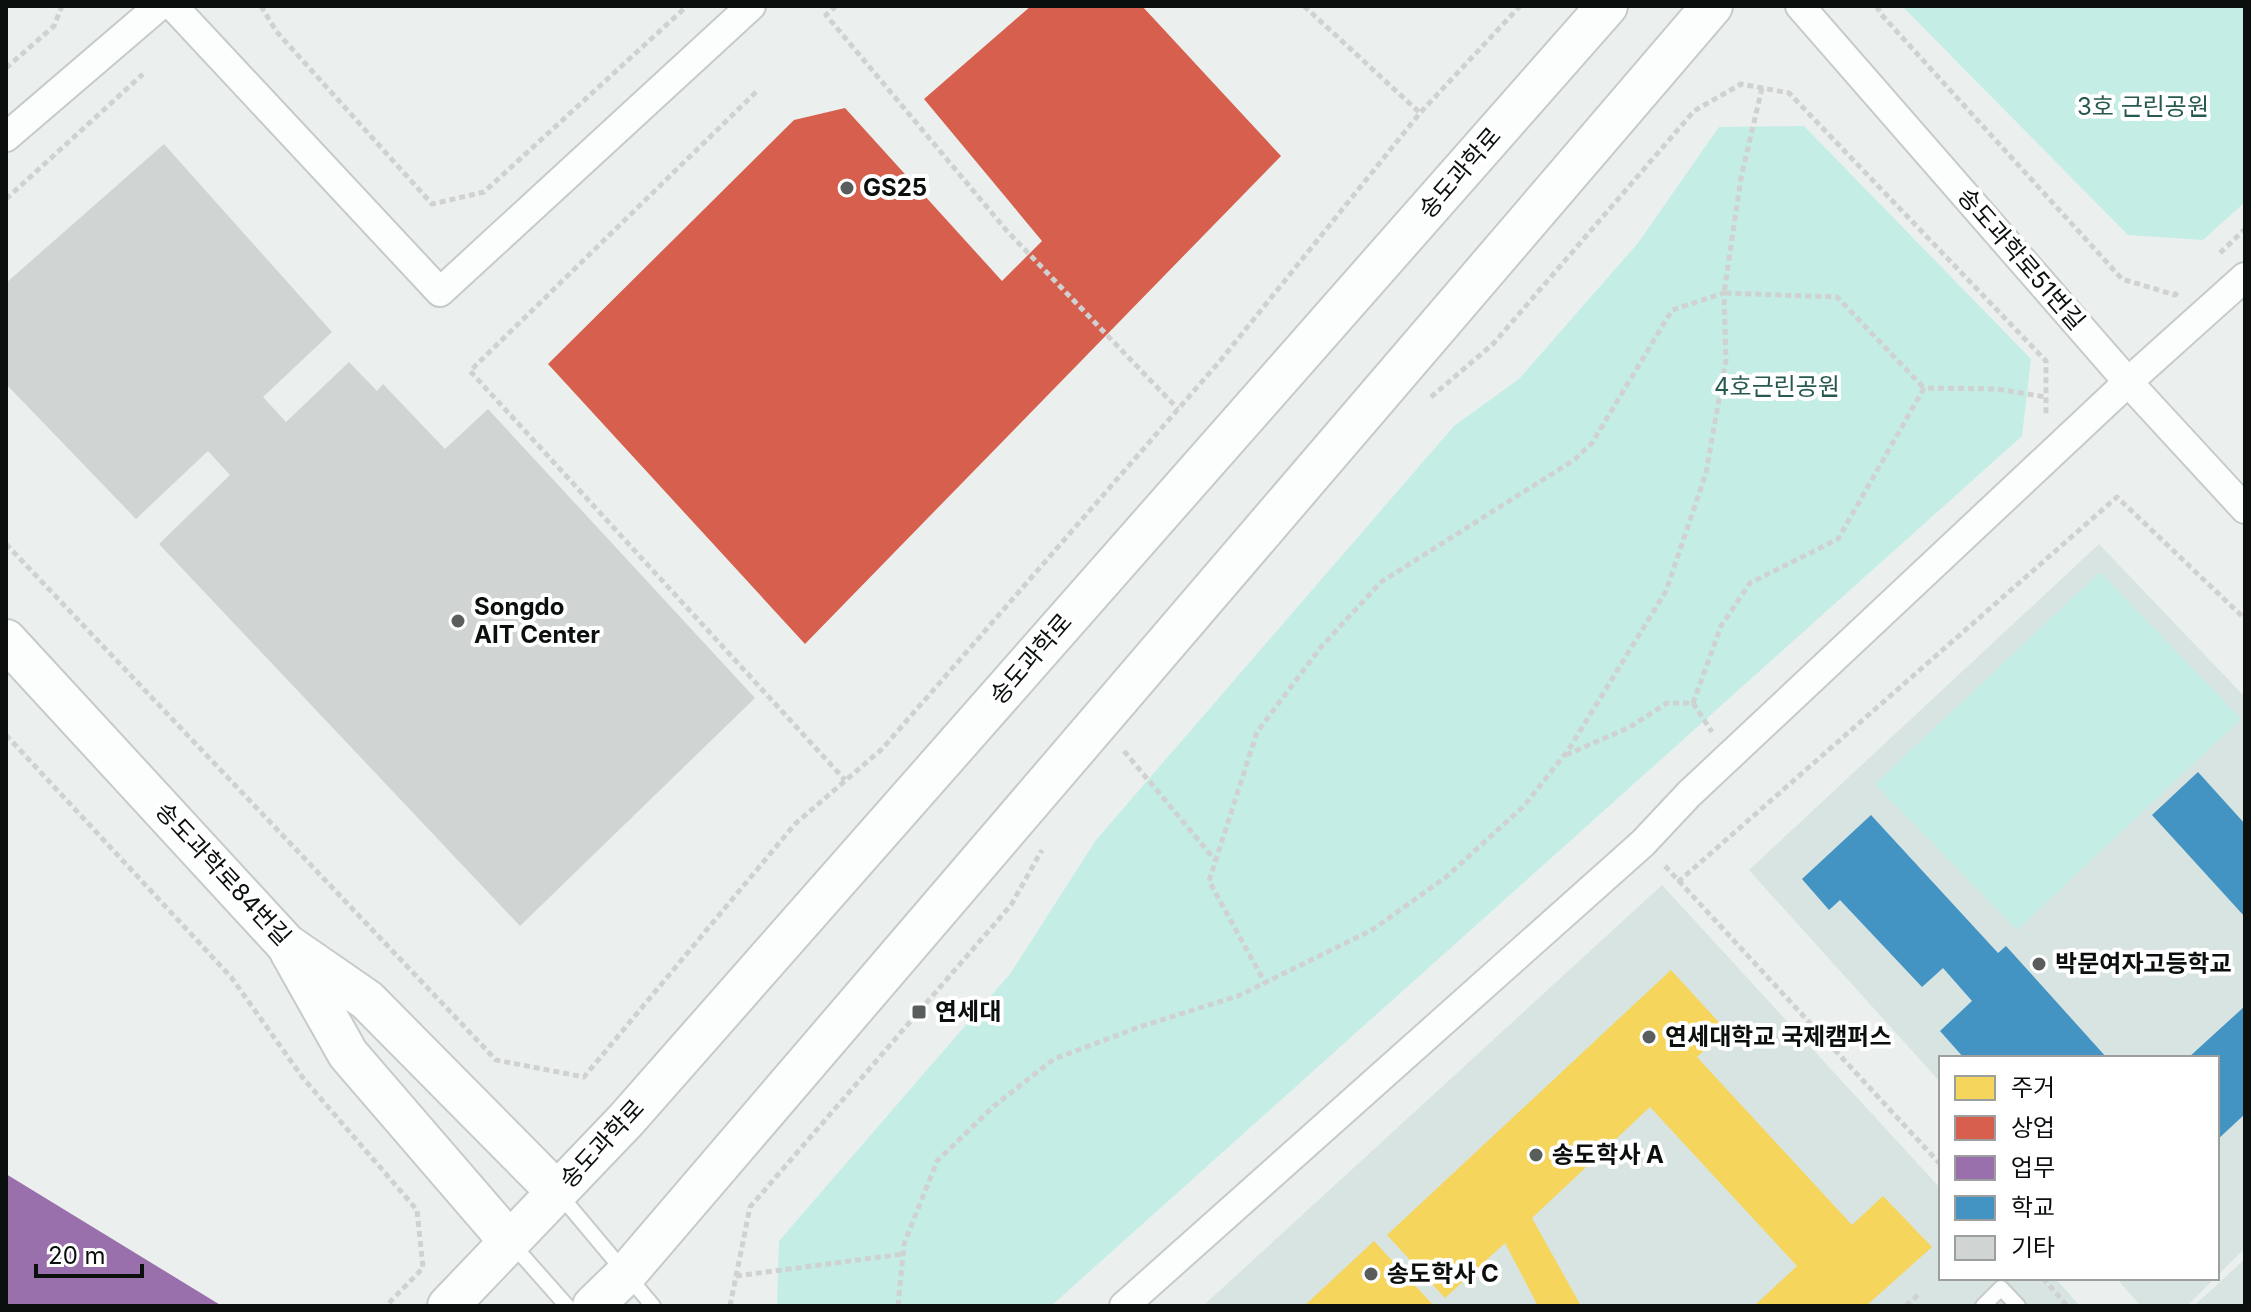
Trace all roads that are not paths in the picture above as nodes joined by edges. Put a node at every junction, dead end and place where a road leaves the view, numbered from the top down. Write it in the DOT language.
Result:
graph roads {
  1 [pos="159,6"];
  2 [pos="173,6"];
  3 [pos="751,6"];
  4 [pos="1607,6"];
  5 [pos="1712,6"];
  6 [pos="1800,6"];
  7 [pos="6,137"];
  8 [pos="2245,277"];
  9 [pos="2128,382"];
  10 [pos="2245,509"];
  11 [pos="6,640"];
  12 [pos="286,944"];
  13 [pos="557,1192"];
  14 [pos="510,1242"];
  15 [pos="627,1273"];
  16 [pos="448,1306"];
  17 [pos="567,1306"];
  18 [pos="593,1306"];
  19 [pos="653,1306"];
  20 [pos="1124,1306"];
  21 [pos="1983,1306"];
  22 [pos="2018,1306"];
  1 -- 7 [label="street"];
  2 -- 3 [label="street"];
  4 -- 13 [label="main road, 송도과학로"];
  5 -- 15 [label="main road"];
  6 -- 9 [label="street, 송도과학로51번길"];
  8 -- 9 [label="street"];
  9 -- 10 [label="street, 송도과학로51번길"];
  9 -- 20 [label="street"];
  11 -- 12 [label="main road, 송도과학로84번길"];
  12 -- 13 [label="main road, 송도과학로84번길"];
  12 -- 14 [label="main road"];
  13 -- 14 [label="main road, 송도과학로"];
  13 -- 15 [label="lane"];
  14 -- 16 [label="main road, 송도과학로"];
  14 -- 17 [label="lane"];
  15 -- 18 [label="main road"];
  15 -- 19 [label="lane"];
  21 -- 22 [label="lane"];
}
